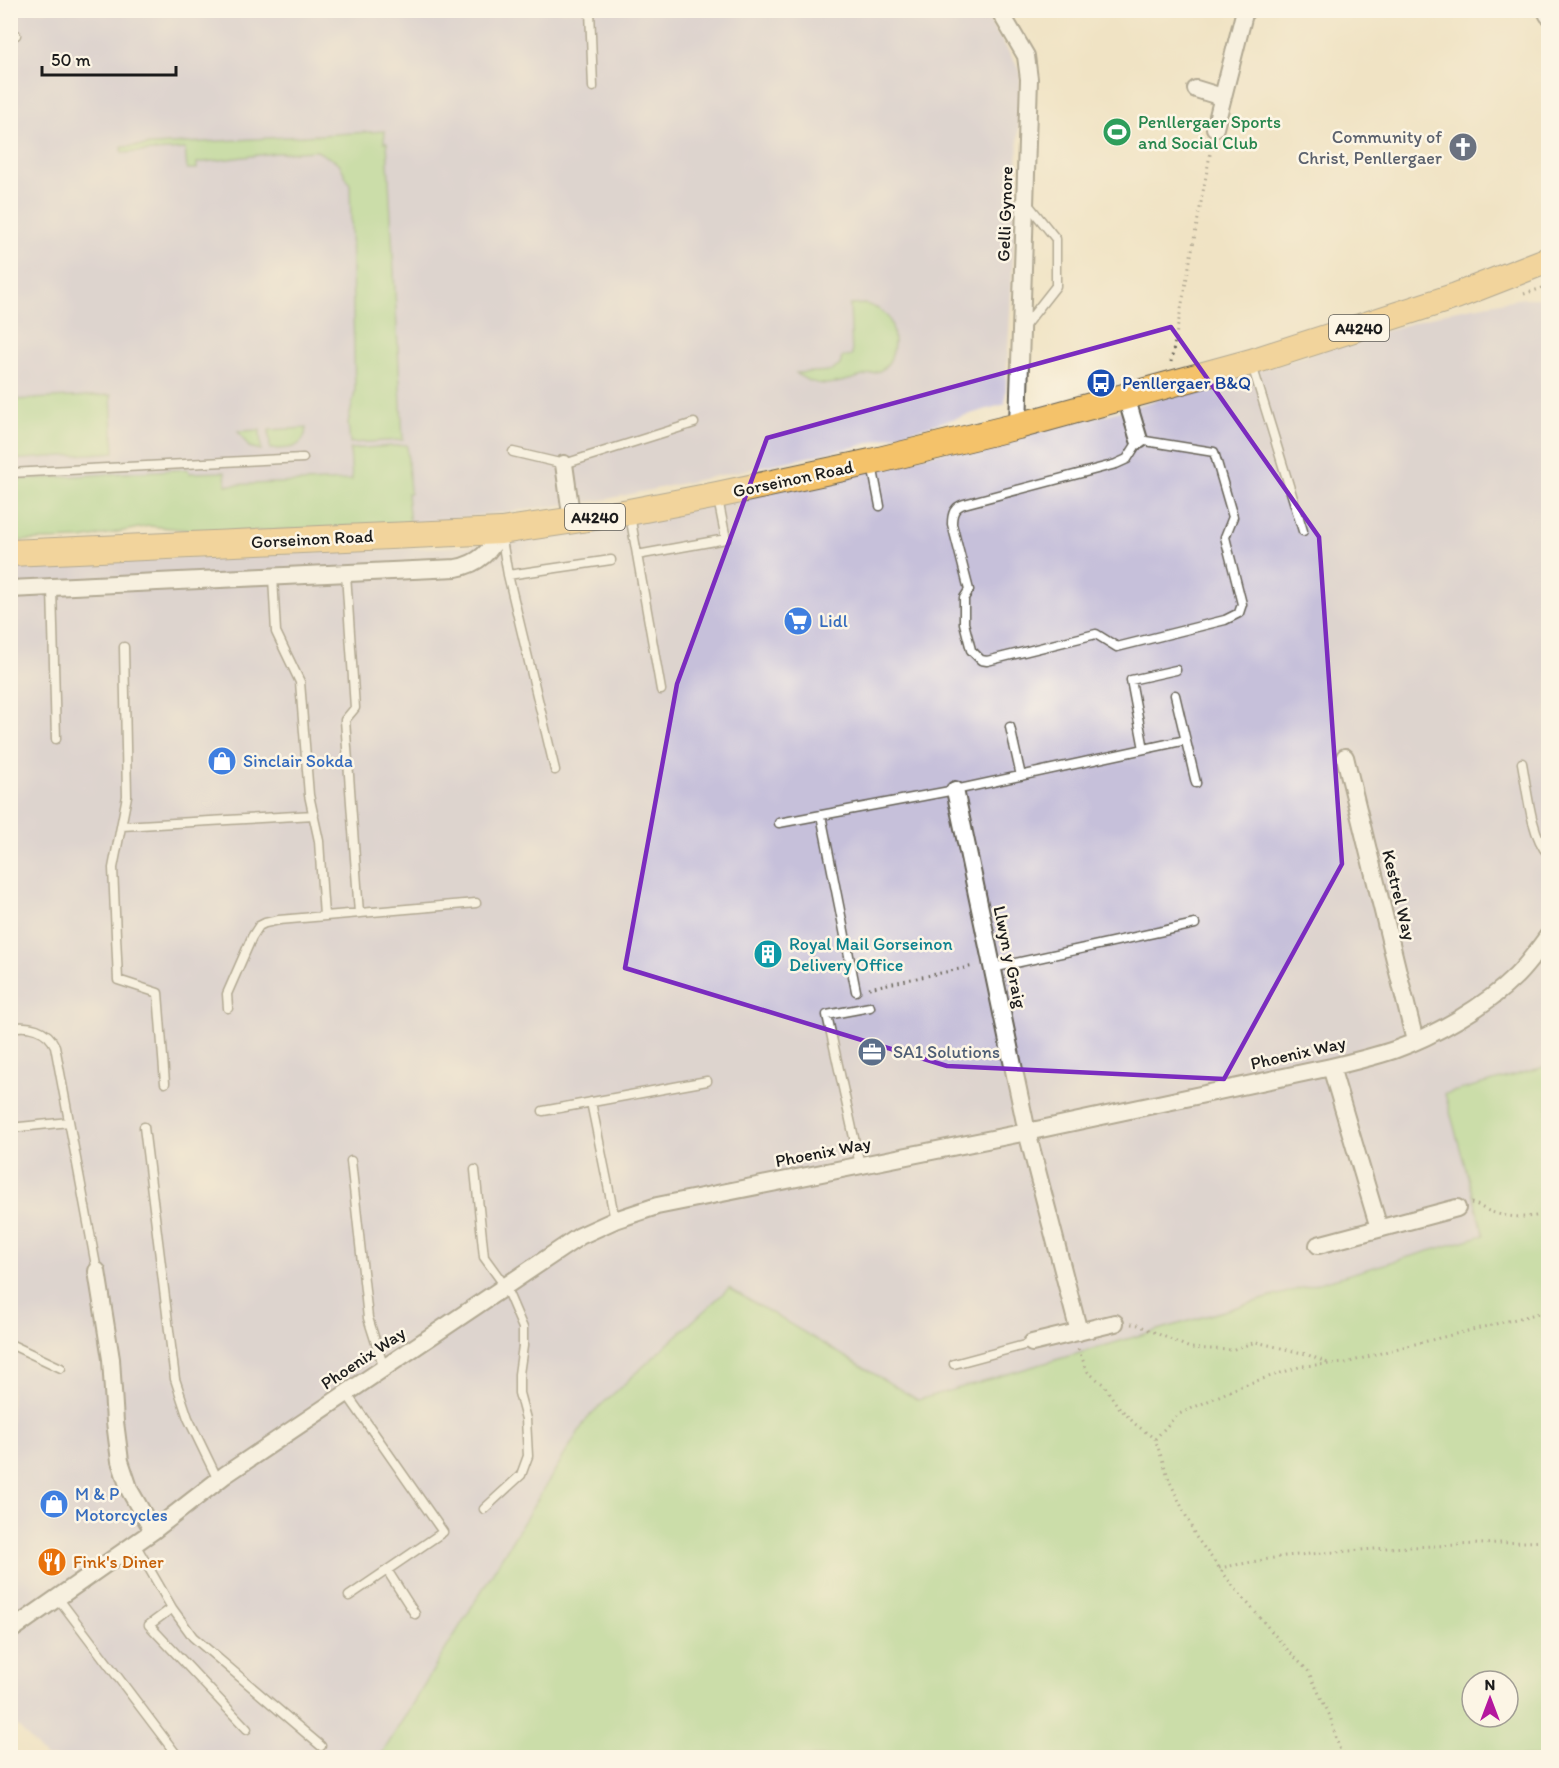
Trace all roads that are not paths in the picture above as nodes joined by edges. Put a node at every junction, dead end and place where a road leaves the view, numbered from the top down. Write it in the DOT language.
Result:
graph roads {
  1 [pos="590,10"];
  2 [pos="999,10"];
  3 [pos="1245,10"];
  4 [pos="1546,10"];
  5 [pos="1548,15"];
  6 [pos="593,87"];
  7 [pos="1196,89"];
  8 [pos="1222,98"];
  9 [pos="1215,128"];
  10 [pos="1025,201"];
  11 [pos="1548,260"];
  12 [pos="1021,331"];
  13 [pos="1251,362"];
  14 [pos="1125,397"];
  15 [pos="694,423"];
  16 [pos="1017,426"];
  17 [pos="1138,440"];
  18 [pos="513,452"];
  19 [pos="303,458"];
  20 [pos="871,462"];
  21 [pos="564,464"];
  22 [pos="10,473"];
  23 [pos="717,495"];
  24 [pos="880,506"];
  25 [pos="629,512"];
  26 [pos="572,521"];
  27 [pos="501,531"];
  28 [pos="1303,531"];
  29 [pos="10,553"];
  30 [pos="637,555"];
  31 [pos="611,560"];
  32 [pos="346,574"];
  33 [pos="508,575"];
  34 [pos="273,577"];
  35 [pos="52,588"];
  36 [pos="10,589"];
  37 [pos="124,647"];
  38 [pos="1176,669"];
  39 [pos="661,690"];
  40 [pos="1175,695"];
  41 [pos="1010,727"];
  42 [pos="56,739"];
  43 [pos="1186,740"];
  44 [pos="1144,749"];
  45 [pos="1345,757"];
  46 [pos="1522,763"];
  47 [pos="555,770"];
  48 [pos="1021,776"];
  49 [pos="1196,783"];
  50 [pos="955,790"];
  51 [pos="314,814"];
  52 [pos="821,815"];
  53 [pos="779,824"];
  54 [pos="122,826"];
  55 [pos="1548,854"];
  56 [pos="476,903"];
  57 [pos="359,913"];
  58 [pos="324,916"];
  59 [pos="1196,924"];
  60 [pos="1548,936"];
  61 [pos="991,966"];
  62 [pos="855,991"];
  63 [pos="870,1007"];
  64 [pos="228,1008"];
  65 [pos="10,1029"];
  66 [pos="1415,1041"];
  67 [pos="1331,1067"];
  68 [pos="706,1081"];
  69 [pos="165,1083"];
  70 [pos="591,1102"];
  71 [pos="543,1111"];
  72 [pos="69,1122"];
  73 [pos="144,1127"];
  74 [pos="10,1128"];
  75 [pos="1027,1132"];
  76 [pos="351,1161"];
  77 [pos="860,1165"];
  78 [pos="475,1170"];
  79 [pos="1457,1208"];
  80 [pos="615,1220"];
  81 [pos="1379,1228"];
  82 [pos="1318,1245"];
  83 [pos="98,1271"];
  84 [pos="505,1286"];
  85 [pos="1115,1323"];
  86 [pos="1076,1333"];
  87 [pos="1032,1343"];
  88 [pos="10,1344"];
  89 [pos="954,1364"];
  90 [pos="61,1368"];
  91 [pos="384,1368"];
  92 [pos="346,1393"];
  93 [pos="218,1480"];
  94 [pos="484,1509"];
  95 [pos="153,1531"];
  96 [pos="135,1544"];
  97 [pos="387,1570"];
  98 [pos="349,1596"];
  99 [pos="58,1598"];
  100 [pos="172,1608"];
  101 [pos="415,1614"];
  102 [pos="10,1632"];
  103 [pos="247,1729"];
  104 [pos="321,1746"];
  105 [pos="180,1758"];
  1 -- 6 [label="lane"];
  2 -- 10 [label="street, Gelli Gynore"];
  3 -- 8 [label="street"];
  4 -- 5 [label="street"];
  7 -- 8 [label="street"];
  8 -- 9 [label="street"];
  10 -- 12 [label="street, Gelli Gynore"];
  10 -- 12 [label="lane"];
  11 -- 13 [label="main road, Gorseinon Road / A4240"];
  12 -- 16 [label="street, Gelli Gynore"];
  13 -- 14 [label="main road, Gorseinon Road / A4240"];
  13 -- 28 [label="lane"];
  14 -- 16 [label="main road, Gorseinon Road / A4240"];
  14 -- 17 [label="street"];
  15 -- 21 [label="lane"];
  16 -- 20 [label="main road, Gorseinon Road / A4240"];
  17 -- 17 [label="lane"];
  18 -- 21 [label="lane"];
  19 -- 22 [label="lane"];
  20 -- 23 [label="main road, Gorseinon Road / A4240"];
  20 -- 24 [label="lane"];
  21 -- 26 [label="street"];
  23 -- 25 [label="main road, Gorseinon Road / A4240"];
  23 -- 30 [label="lane"];
  25 -- 26 [label="main road, Gorseinon Road / A4240"];
  25 -- 30 [label="lane"];
  26 -- 27 [label="main road, Gorseinon Road / A4240"];
  27 -- 29 [label="main road, Gorseinon Road / A4240"];
  27 -- 32 [label="street"];
  27 -- 33 [label="lane"];
  30 -- 39 [label="lane"];
  31 -- 33 [label="lane"];
  32 -- 34 [label="street"];
  32 -- 57 [label="lane"];
  33 -- 47 [label="lane"];
  34 -- 35 [label="street"];
  34 -- 51 [label="lane"];
  35 -- 36 [label="street"];
  35 -- 42 [label="lane"];
  37 -- 54 [label="lane"];
  38 -- 44 [label="lane"];
  40 -- 43 [label="lane"];
  41 -- 48 [label="lane"];
  43 -- 44 [label="lane"];
  43 -- 49 [label="lane"];
  44 -- 48 [label="lane"];
  45 -- 66 [label="street, Kestrel Way"];
  46 -- 55 [label="lane"];
  48 -- 50 [label="lane"];
  50 -- 52 [label="lane"];
  50 -- 61 [label="street, Llwyn y Graig"];
  51 -- 54 [label="lane"];
  51 -- 58 [label="lane"];
  52 -- 53 [label="lane"];
  52 -- 62 [label="lane"];
  54 -- 69 [label="lane"];
  56 -- 57 [label="lane"];
  57 -- 58 [label="lane"];
  58 -- 64 [label="lane"];
  59 -- 61 [label="lane"];
  60 -- 66 [label="street, Phoenix Way"];
  61 -- 75 [label="street, Llwyn y Graig"];
  63 -- 77 [label="lane"];
  65 -- 72 [label="lane"];
  66 -- 67 [label="street, Phoenix Way"];
  67 -- 75 [label="street, Phoenix Way"];
  67 -- 81 [label="street"];
  68 -- 70 [label="lane"];
  70 -- 71 [label="lane"];
  70 -- 80 [label="lane"];
  72 -- 74 [label="lane"];
  72 -- 83 [label="lane"];
  73 -- 93 [label="lane"];
  75 -- 77 [label="street, Phoenix Way"];
  75 -- 86 [label="street, Llwyn y Graig"];
  76 -- 91 [label="lane"];
  77 -- 80 [label="street, Phoenix Way"];
  78 -- 84 [label="lane"];
  79 -- 81 [label="street"];
  80 -- 84 [label="street, Phoenix Way"];
  81 -- 82 [label="street"];
  83 -- 95 [label="street"];
  84 -- 91 [label="street, Phoenix Way"];
  84 -- 94 [label="lane"];
  85 -- 86 [label="street"];
  86 -- 87 [label="street"];
  87 -- 89 [label="lane"];
  88 -- 90 [label="lane"];
  91 -- 92 [label="street, Phoenix Way"];
  92 -- 93 [label="street, Phoenix Way"];
  92 -- 97 [label="lane"];
  93 -- 95 [label="street, Phoenix Way"];
  95 -- 96 [label="street, Phoenix Way"];
  96 -- 99 [label="street, Phoenix Way"];
  96 -- 100 [label="lane"];
  97 -- 98 [label="lane"];
  97 -- 101 [label="lane"];
  99 -- 102 [label="street, Phoenix Way"];
  99 -- 105 [label="lane"];
  100 -- 103 [label="lane"];
  100 -- 104 [label="lane"];
}
